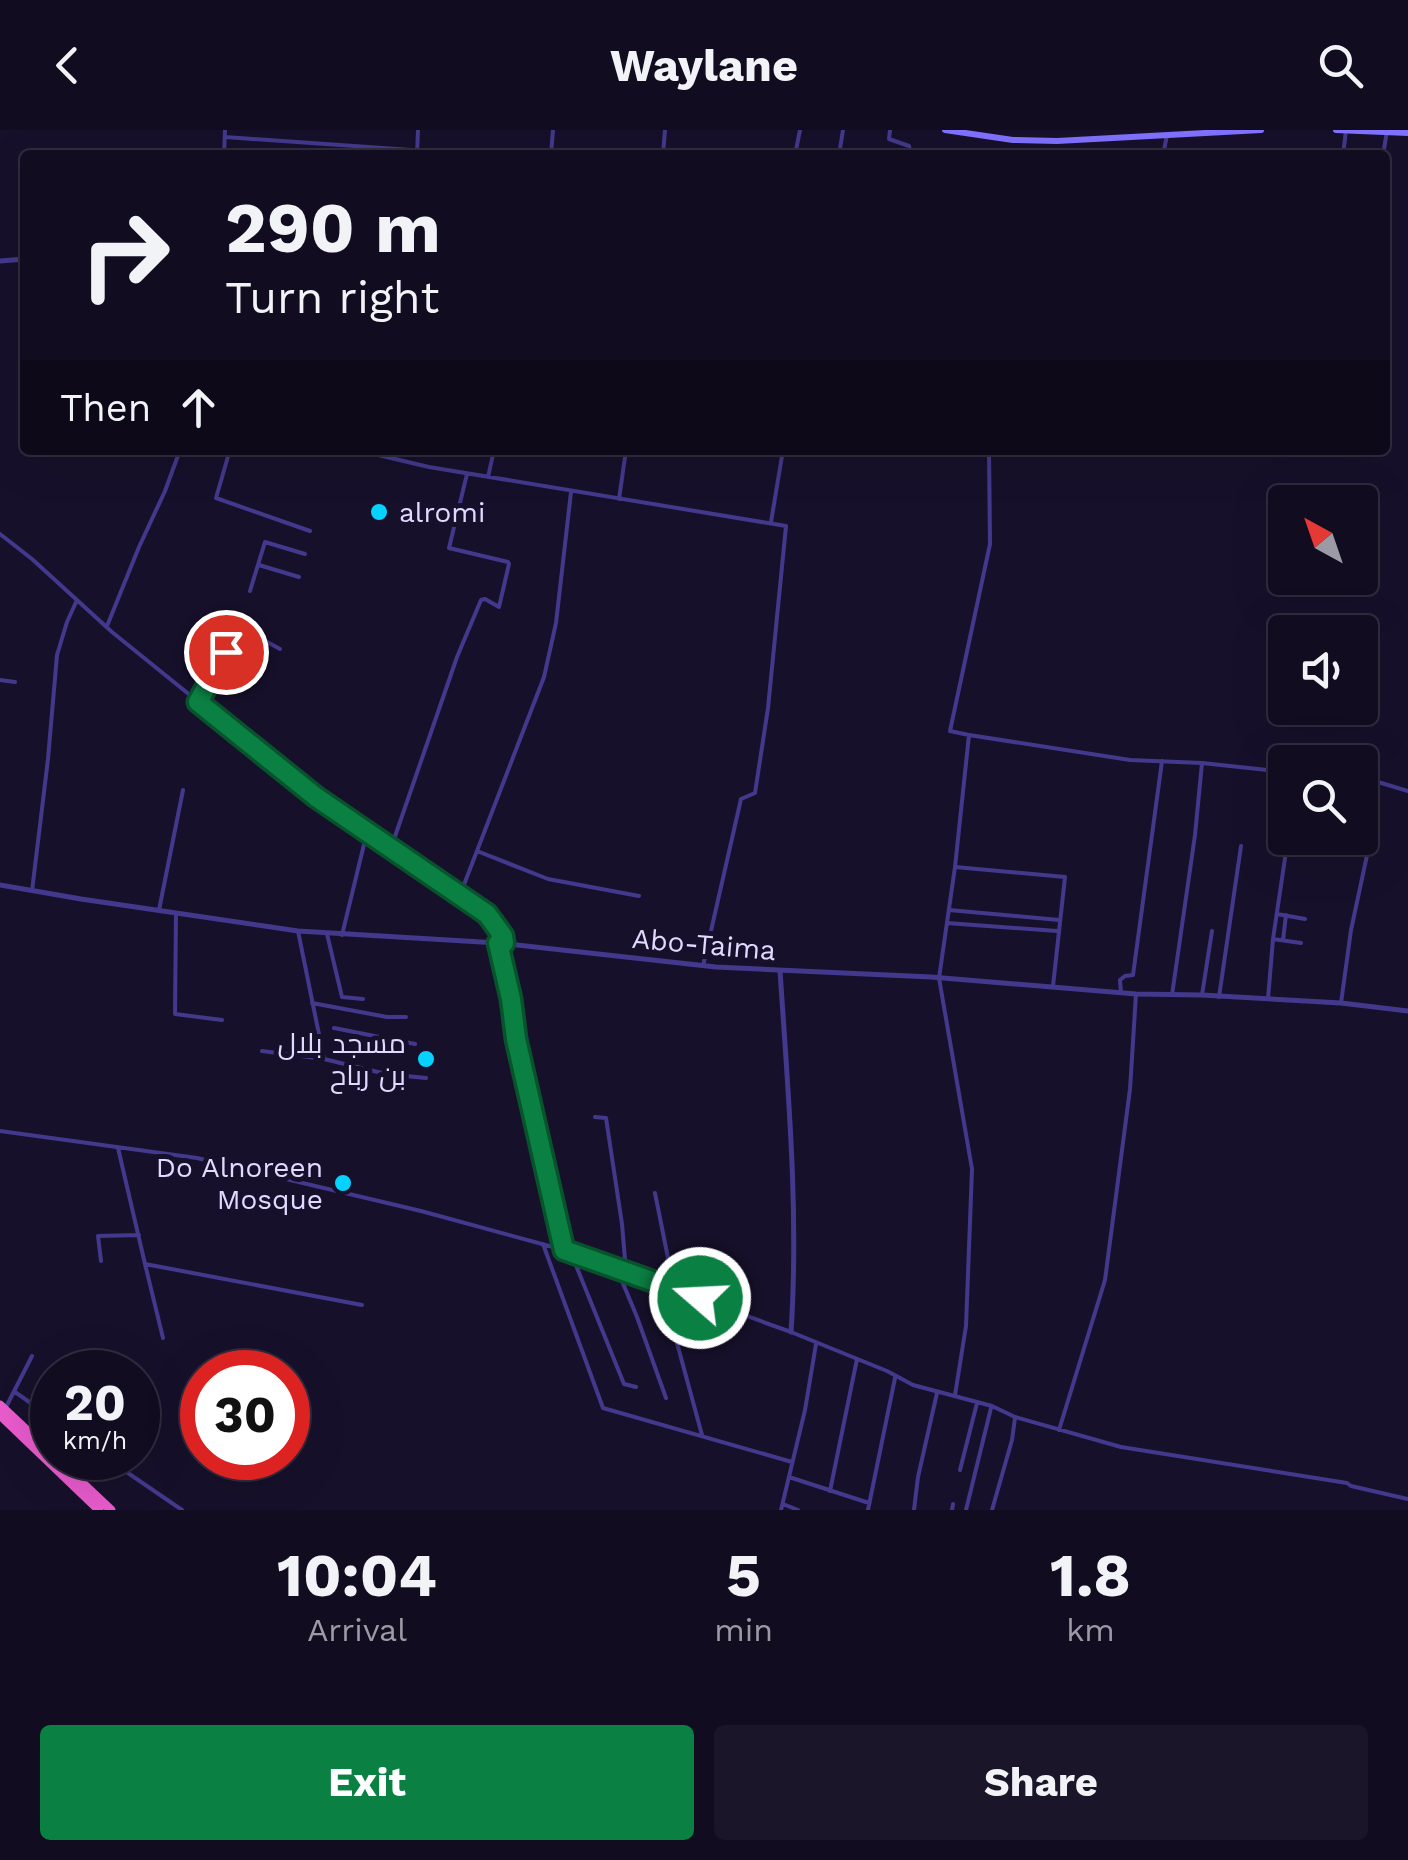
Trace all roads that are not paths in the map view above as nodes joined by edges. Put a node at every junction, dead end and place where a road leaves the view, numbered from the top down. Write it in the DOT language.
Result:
graph roads {
  1 [pos="890,130"];
  2 [pos="946,130"];
  3 [pos="1057,130"];
  4 [pos="1262,130"];
  5 [pos="1336,130"];
  6 [pos="1346,130"];
  7 [pos="1387,131"];
  8 [pos="1408,132"];
  9 [pos="1169,133"];
  10 [pos="225,134"];
  11 [pos="1057,141"];
  12 [pos="379,150"];
  13 [pos="910,150"];
  14 [pos="178,455"];
  15 [pos="228,455"];
  16 [pos="378,455"];
  17 [pos="493,455"];
  18 [pos="625,455"];
  19 [pos="782,455"];
  20 [pos="989,455"];
  21 [pos="468,474"];
  22 [pos="488,477"];
  23 [pos="571,491"];
  24 [pos="619,499"];
  25 [pos="771,522"];
  26 [pos="310,531"];
  27 [pos="0,534"];
  28 [pos="304,554"];
  29 [pos="258,565"];
  30 [pos="299,576"];
  31 [pos="250,591"];
  32 [pos="77,600"];
  33 [pos="107,626"];
  34 [pos="280,649"];
  35 [pos="0,680"];
  36 [pos="15,682"];
  37 [pos="198,702"];
  38 [pos="969,736"];
  39 [pos="1162,762"];
  40 [pos="1202,763"];
  41 [pos="1268,770"];
  42 [pos="1378,782"];
  43 [pos="183,790"];
  44 [pos="1408,791"];
  45 [pos="368,832"];
  46 [pos="1241,846"];
  47 [pos="391,848"];
  48 [pos="478,852"];
  49 [pos="1285,855"];
  50 [pos="1367,855"];
  51 [pos="956,867"];
  52 [pos="0,885"];
  53 [pos="32,890"];
  54 [pos="460,894"];
  55 [pos="639,896"];
  56 [pos="159,910"];
  57 [pos="949,910"];
  58 [pos="176,913"];
  59 [pos="1276,914"];
  60 [pos="1286,915"];
  61 [pos="1305,919"];
  62 [pos="1060,920"];
  63 [pos="948,923"];
  64 [pos="298,931"];
  65 [pos="1059,931"];
  66 [pos="1212,931"];
  67 [pos="327,934"];
  68 [pos="342,934"];
  69 [pos="1273,939"];
  70 [pos="1282,940"];
  71 [pos="501,943"];
  72 [pos="1301,943"];
  73 [pos="704,966"];
  74 [pos="780,971"];
  75 [pos="939,978"];
  76 [pos="1053,986"];
  77 [pos="1121,993"];
  78 [pos="1136,994"];
  79 [pos="1172,995"];
  80 [pos="1202,995"];
  81 [pos="1219,997"];
  82 [pos="1268,998"];
  83 [pos="363,999"];
  84 [pos="312,1003"];
  85 [pos="1341,1003"];
  86 [pos="1408,1011"];
  87 [pos="406,1017"];
  88 [pos="222,1020"];
  89 [pos="334,1028"];
  90 [pos="415,1044"];
  91 [pos="262,1051"];
  92 [pos="324,1060"];
  93 [pos="426,1078"];
  94 [pos="595,1117"];
  95 [pos="0,1130"];
  96 [pos="118,1148"];
  97 [pos="656,1193"];
  98 [pos="139,1234"];
  99 [pos="543,1244"];
  100 [pos="564,1250"];
  101 [pos="571,1252"];
  102 [pos="101,1262"];
  103 [pos="145,1264"];
  104 [pos="617,1268"];
  105 [pos="626,1271"];
  106 [pos="658,1284"];
  107 [pos="362,1306"];
  108 [pos="791,1332"];
  109 [pos="163,1338"];
  110 [pos="816,1343"];
  111 [pos="30,1360"];
  112 [pos="857,1360"];
  113 [pos="895,1376"];
  114 [pos="636,1387"];
  115 [pos="14,1391"];
  116 [pos="938,1393"];
  117 [pos="956,1396"];
  118 [pos="666,1398"];
  119 [pos="30,1402"];
  120 [pos="976,1403"];
  121 [pos="992,1406"];
  122 [pos="2,1410"];
  123 [pos="1015,1418"];
  124 [pos="1060,1430"];
  125 [pos="30,1435"];
  126 [pos="702,1435"];
  127 [pos="792,1462"];
  128 [pos="960,1470"];
  129 [pos="790,1477"];
  130 [pos="79,1480"];
  131 [pos="138,1480"];
  132 [pos="830,1490"];
  133 [pos="1408,1499"];
  134 [pos="869,1503"];
  135 [pos="782,1507"];
  136 [pos="99,1510"];
  137 [pos="111,1510"];
  138 [pos="182,1510"];
  139 [pos="798,1510"];
  140 [pos="868,1510"];
  141 [pos="914,1510"];
  142 [pos="966,1510"];
  143 [pos="992,1510"];
  1 -- 13 [label="street"];
  2 -- 11 [label="main road"];
  3 -- 11 [label="street"];
  4 -- 9 [label="main road"];
  5 -- 6 [label="main road"];
  6 -- 7 [label="main road"];
  7 -- 8 [label="main road"];
  9 -- 11 [label="main road"];
  10 -- 12 [label="street"];
  14 -- 33 [label="street"];
  15 -- 26 [label="street"];
  16 -- 21 [label="street"];
  17 -- 22 [label="street"];
  18 -- 24 [label="street"];
  19 -- 25 [label="street"];
  20 -- 38 [label="street"];
  21 -- 22 [label="street"];
  21 -- 47 [label="street"];
  22 -- 23 [label="street"];
  23 -- 24 [label="street"];
  23 -- 48 [label="street"];
  24 -- 25 [label="street"];
  25 -- 73 [label="street"];
  27 -- 32 [label="street"];
  28 -- 29 [label="street"];
  29 -- 30 [label="street"];
  29 -- 31 [label="street"];
  32 -- 33 [label="street"];
  32 -- 53 [label="street"];
  33 -- 37 [label="street"];
  34 -- 37 [label="street"];
  35 -- 36 [label="street"];
  37 -- 45 [label="street"];
  38 -- 39 [label="street"];
  38 -- 51 [label="street"];
  39 -- 40 [label="street"];
  39 -- 77 [label="street"];
  40 -- 41 [label="street"];
  40 -- 79 [label="street"];
  42 -- 44 [label="street"];
  43 -- 56 [label="street"];
  45 -- 47 [label="street"];
  45 -- 68 [label="street"];
  46 -- 81 [label="street"];
  47 -- 54 [label="street"];
  48 -- 54 [label="street"];
  48 -- 55 [label="street"];
  49 -- 59 [label="street"];
  50 -- 85 [label="street"];
  51 -- 57 [label="street"];
  51 -- 62 [label="street"];
  52 -- 53 [label="street, Abo-Taima"];
  53 -- 56 [label="street, Abo-Taima"];
  54 -- 71 [label="street"];
  56 -- 58 [label="street, Abo-Taima"];
  57 -- 62 [label="street"];
  57 -- 63 [label="street"];
  58 -- 64 [label="street, Abo-Taima"];
  58 -- 88 [label="street"];
  59 -- 60 [label="street"];
  59 -- 69 [label="street"];
  60 -- 61 [label="street"];
  60 -- 70 [label="street"];
  62 -- 65 [label="street"];
  63 -- 65 [label="street"];
  63 -- 75 [label="street"];
  64 -- 67 [label="street, Abo-Taima"];
  64 -- 84 [label="street"];
  65 -- 76 [label="street"];
  66 -- 80 [label="street"];
  67 -- 68 [label="street, Abo-Taima"];
  67 -- 83 [label="street"];
  68 -- 71 [label="street, Abo-Taima"];
  69 -- 70 [label="street"];
  69 -- 82 [label="street"];
  70 -- 72 [label="street"];
  71 -- 73 [label="street, Abo-Taima"];
  71 -- 100 [label="street"];
  73 -- 74 [label="street, Abo-Taima"];
  74 -- 75 [label="street, Abo-Taima"];
  74 -- 108 [label="street"];
  75 -- 76 [label="street, Abo-Taima"];
  75 -- 117 [label="street"];
  76 -- 77 [label="street, Abo-Taima"];
  77 -- 78 [label="street, Abo-Taima"];
  78 -- 79 [label="street, Abo-Taima"];
  78 -- 124 [label="street"];
  79 -- 80 [label="street, Abo-Taima"];
  80 -- 81 [label="street, Abo-Taima"];
  81 -- 82 [label="street, Abo-Taima"];
  82 -- 85 [label="street, Abo-Taima"];
  84 -- 87 [label="street"];
  84 -- 92 [label="street"];
  85 -- 86 [label="street, Abo-Taima"];
  89 -- 90 [label="street"];
  91 -- 92 [label="street"];
  92 -- 93 [label="street"];
  94 -- 105 [label="street"];
  95 -- 96 [label="street"];
  96 -- 98 [label="street"];
  96 -- 99 [label="street"];
  97 -- 106 [label="street"];
  98 -- 102 [label="street"];
  98 -- 103 [label="street"];
  99 -- 100 [label="street"];
  99 -- 126 [label="street"];
  100 -- 101 [label="street"];
  101 -- 104 [label="street"];
  101 -- 114 [label="street"];
  103 -- 107 [label="street"];
  103 -- 109 [label="street"];
  104 -- 105 [label="street"];
  104 -- 118 [label="street"];
  105 -- 106 [label="street"];
  106 -- 108 [label="street"];
  106 -- 126 [label="street"];
  108 -- 110 [label="street"];
  110 -- 112 [label="street"];
  110 -- 127 [label="street"];
  111 -- 115 [label="street"];
  112 -- 113 [label="street"];
  112 -- 132 [label="street"];
  113 -- 116 [label="street"];
  113 -- 134 [label="street"];
  115 -- 119 [label="street"];
  115 -- 122 [label="street"];
  116 -- 117 [label="street"];
  116 -- 141 [label="street"];
  117 -- 120 [label="street"];
  120 -- 121 [label="street"];
  120 -- 128 [label="street"];
  121 -- 123 [label="street"];
  121 -- 142 [label="street"];
  122 -- 125 [label="highway"];
  122 -- 136 [label="highway"];
  123 -- 124 [label="street"];
  123 -- 143 [label="street"];
  124 -- 133 [label="street"];
  126 -- 127 [label="street"];
  127 -- 129 [label="street"];
  129 -- 132 [label="street"];
  129 -- 135 [label="street"];
  130 -- 137 [label="highway"];
  131 -- 138 [label="street"];
  132 -- 134 [label="street"];
  134 -- 140 [label="street"];
  135 -- 139 [label="street"];
}
